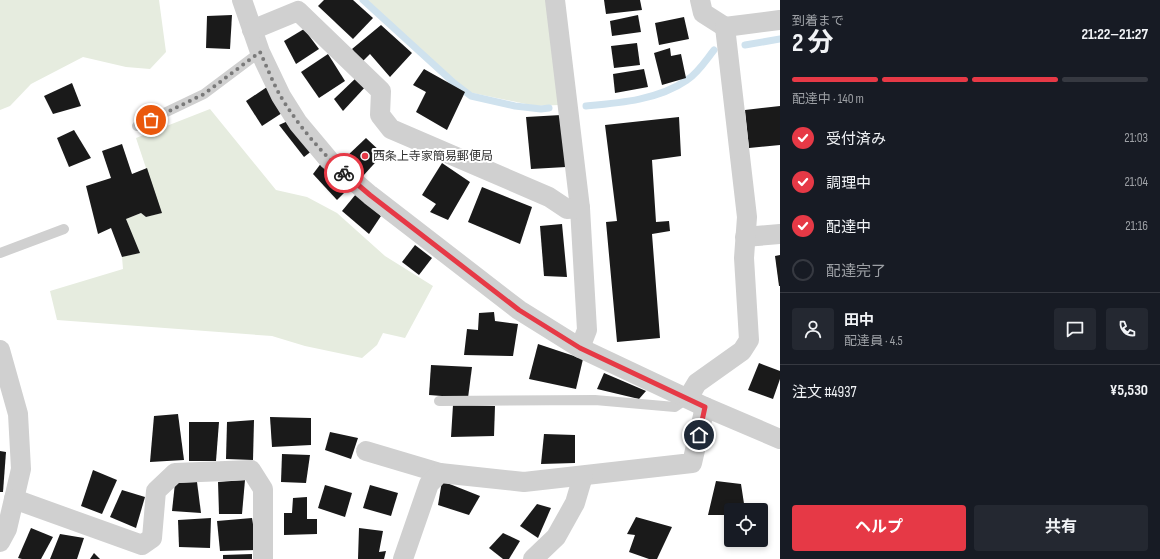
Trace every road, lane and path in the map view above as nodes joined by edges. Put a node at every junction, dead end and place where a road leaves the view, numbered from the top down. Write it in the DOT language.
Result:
graph roads {
  1 [pos="242,0"];
  2 [pos="555,0"];
  3 [pos="700,0"];
  4 [pos="780,20"];
  5 [pos="725,27"];
  6 [pos="252,30"];
  7 [pos="260,52"];
  8 [pos="137,126"];
  9 [pos="580,208"];
  10 [pos="64,229"];
  11 [pos="780,234"];
  12 [pos="745,237"];
  13 [pos="0,253"];
  14 [pos="580,348"];
  15 [pos="0,350"];
  16 [pos="439,401"];
  17 [pos="697,402"];
  18 [pos="780,439"];
  19 [pos="366,451"];
  20 [pos="440,473"];
  21 [pos="583,476"];
  22 [pos="14,499"];
  23 [pos="0,542"];
  24 [pos="146,552"];
  25 [pos="262,559"];
  26 [pos="403,559"];
  27 [pos="533,559"];
  1 -- 6 [label="street"];
  2 -- 9 [label="street"];
  3 -- 5 [label="street"];
  4 -- 5 [label="street"];
  5 -- 12 [label="street"];
  6 -- 7 [label="street"];
  6 -- 9 [label="street"];
  7 -- 8 [label="lane"];
  7 -- 14 [label="street"];
  9 -- 14 [label="street"];
  10 -- 13 [label="lane"];
  11 -- 12 [label="street"];
  12 -- 17 [label="street"];
  14 -- 17 [label="street"];
  15 -- 22 [label="street"];
  16 -- 17 [label="lane"];
  17 -- 18 [label="street"];
  17 -- 21 [label="street"];
  19 -- 20 [label="street"];
  20 -- 21 [label="street"];
  20 -- 26 [label="street"];
  21 -- 27 [label="street"];
  22 -- 23 [label="street"];
  22 -- 24 [label="street"];
  24 -- 25 [label="street"];
}
